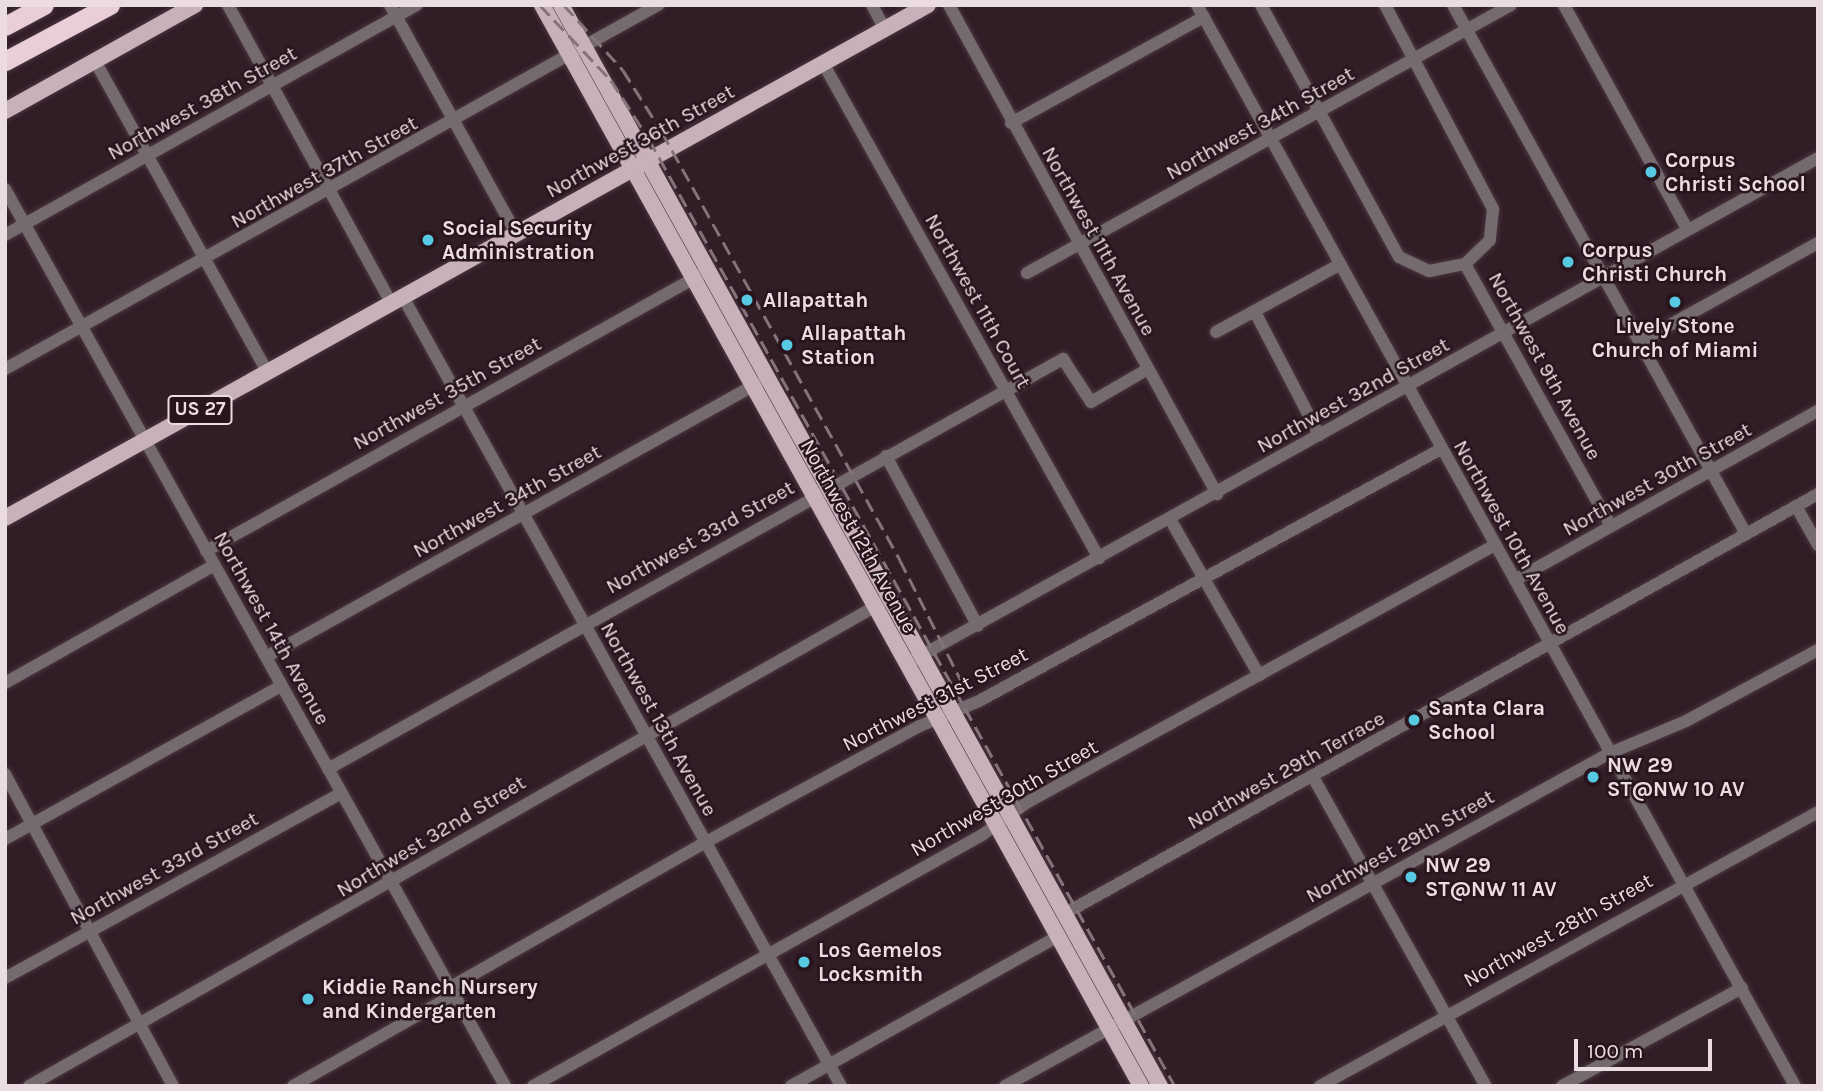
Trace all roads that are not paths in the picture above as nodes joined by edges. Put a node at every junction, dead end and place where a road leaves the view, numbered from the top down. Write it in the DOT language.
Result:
graph roads {
  1 [pos="31,5"];
  2 [pos="44,5"];
  3 [pos="110,5"];
  4 [pos="195,5"];
  5 [pos="228,5"];
  6 [pos="417,5"];
  7 [pos="542,5"];
  8 [pos="561,5"];
  9 [pos="658,5"];
  10 [pos="873,5"];
  11 [pos="928,5"];
  12 [pos="949,5"];
  13 [pos="1261,5"];
  14 [pos="1385,5"];
  15 [pos="1453,5"];
  16 [pos="1511,5"];
  17 [pos="1564,5"];
  18 [pos="393,11"];
  19 [pos="1200,11"];
  20 [pos="5,15"];
  21 [pos="5,26"];
  22 [pos="885,29"];
  23 [pos="1467,31"];
  24 [pos="576,52"];
  25 [pos="1415,60"];
  26 [pos="5,61"];
  27 [pos="95,61"];
  28 [pos="823,63"];
  29 [pos="272,87"];
  30 [pos="5,111"];
  31 [pos="1321,112"];
  32 [pos="455,121"];
  33 [pos="1011,123"];
  34 [pos="1269,139"];
  35 [pos="147,156"];
  36 [pos="1818,158"];
  37 [pos="648,161"];
  38 [pos="633,169"];
  39 [pos="5,190"];
  40 [pos="330,192"];
  41 [pos="24,225"];
  42 [pos="1687,229"];
  43 [pos="516,233"];
  44 [pos="5,235"];
  45 [pos="1818,243"];
  46 [pos="1080,244"];
  47 [pos="205,260"];
  48 [pos="1465,264"];
  49 [pos="1339,265"];
  50 [pos="707,271"];
  51 [pos="1027,273"];
  52 [pos="1605,275"];
  53 [pos="692,280"];
  54 [pos="397,300"];
  55 [pos="1255,312"];
  56 [pos="81,327"];
  57 [pos="1505,331"];
  58 [pos="1216,332"];
  59 [pos="1641,341"];
  60 [pos="5,369"];
  61 [pos="1148,369"];
  62 [pos="268,373"];
  63 [pos="759,383"];
  64 [pos="1407,388"];
  65 [pos="1006,389"];
  66 [pos="464,406"];
  67 [pos="1818,411"];
  68 [pos="1319,435"];
  69 [pos="145,440"];
  70 [pos="1441,449"];
  71 [pos="886,456"];
  72 [pos="1710,471"];
  73 [pos="829,487"];
  74 [pos="1217,494"];
  75 [pos="1818,494"];
  76 [pos="813,496"];
  77 [pos="1796,506"];
  78 [pos="525,514"];
  79 [pos="5,518"];
  80 [pos="1170,519"];
  81 [pos="1611,526"];
  82 [pos="1746,534"];
  83 [pos="1495,545"];
  84 [pos="1818,545"];
  85 [pos="206,551"];
  86 [pos="1099,558"];
  87 [pos="214,565"];
  88 [pos="1202,578"];
  89 [pos="1515,580"];
  90 [pos="882,602"];
  91 [pos="585,624"];
  92 [pos="978,626"];
  93 [pos="1549,643"];
  94 [pos="1818,650"];
  95 [pos="266,657"];
  96 [pos="914,660"];
  97 [pos="1259,676"];
  98 [pos="5,683"];
  99 [pos="281,686"];
  100 [pos="945,715"];
  101 [pos="646,734"];
  102 [pos="1610,752"];
  103 [pos="328,769"];
  104 [pos="5,774"];
  105 [pos="1313,777"];
  106 [pos="341,793"];
  107 [pos="1818,812"];
  108 [pos="1003,820"];
  109 [pos="33,824"];
  110 [pos="5,839"];
  111 [pos="705,842"];
  112 [pos="1021,869"];
  113 [pos="390,879"];
  114 [pos="1373,883"];
  115 [pos="1683,885"];
  116 [pos="1064,914"];
  117 [pos="92,930"];
  118 [pos="1058,936"];
  119 [pos="768,954"];
  120 [pos="1098,975"];
  121 [pos="5,978"];
  122 [pos="1742,988"];
  123 [pos="451,992"];
  124 [pos="1446,1014"];
  125 [pos="1116,1024"];
  126 [pos="139,1025"];
  127 [pos="829,1064"];
  128 [pos="1789,1084"];
  129 [pos="29,1086"];
  130 [pos="173,1086"];
  131 [pos="293,1086"];
  132 [pos="505,1086"];
  133 [pos="533,1086"];
  134 [pos="791,1086"];
  135 [pos="841,1086"];
  136 [pos="1005,1086"];
  137 [pos="1141,1086"];
  138 [pos="1160,1086"];
  139 [pos="1320,1086"];
  140 [pos="1486,1086"];
  141 [pos="1562,1086"];
  1 -- 20 [label="highway"];
  2 -- 21 [label="highway"];
  3 -- 26 [label="highway"];
  4 -- 27 [label="main road"];
  5 -- 29 [label="street, Northwest 13th Avenue"];
  6 -- 18 [label="street, Northwest 38th Street"];
  7 -- 24 [label="main road, Northwest 12th Avenue"];
  8 -- 24 [label="main road, Northwest 12th Avenue"];
  9 -- 24 [label="street, Northwest 37th Street"];
  10 -- 22 [label="street"];
  11 -- 22 [label="main road, Northwest 36th Street / US 27"];
  12 -- 33 [label="street, Northwest 11th Avenue"];
  13 -- 31 [label="street"];
  14 -- 25 [label="street, Northwest 9th Avenue"];
  15 -- 23 [label="street"];
  16 -- 23 [label="street, Northwest 34th Street"];
  17 -- 42 [label="street"];
  18 -- 29 [label="street, Northwest 38th Street"];
  18 -- 32 [label="street"];
  19 -- 33 [label="street"];
  19 -- 34 [label="street, Northwest 10th Avenue"];
  22 -- 28 [label="main road, Northwest 36th Street / US 27"];
  23 -- 25 [label="street, Northwest 34th Street"];
  23 -- 52 [label="street"];
  24 -- 32 [label="street, Northwest 37th Street"];
  24 -- 37 [label="main road, Northwest 12th Avenue"];
  24 -- 38 [label="main road, Northwest 12th Avenue"];
  25 -- 31 [label="street, Northwest 34th Street"];
  25 -- 48 [label="street, Northwest 9th Avenue"];
  27 -- 30 [label="main road"];
  27 -- 35 [label="street"];
  28 -- 37 [label="main road, Northwest 36th Street / US 27"];
  28 -- 65 [label="street, Northwest 11th Court"];
  29 -- 35 [label="street, Northwest 38th Street"];
  29 -- 40 [label="street, Northwest 13th Avenue"];
  31 -- 34 [label="street, Northwest 34th Street"];
  31 -- 48 [label="street"];
  32 -- 40 [label="street, Northwest 37th Street"];
  32 -- 43 [label="street"];
  33 -- 46 [label="street, Northwest 11th Avenue"];
  34 -- 46 [label="street, Northwest 34th Street"];
  34 -- 49 [label="street, Northwest 10th Avenue"];
  35 -- 41 [label="street, Northwest 38th Street"];
  35 -- 47 [label="street"];
  36 -- 42 [label="street, Northwest 32nd Street"];
  37 -- 38 [label="main road, Northwest 36th Street / US 27"];
  37 -- 50 [label="main road, Northwest 12th Avenue"];
  38 -- 43 [label="main road, Northwest 36th Street / US 27"];
  38 -- 53 [label="main road, Northwest 12th Avenue"];
  39 -- 41 [label="street, Northwest 14th Avenue"];
  40 -- 47 [label="street, Northwest 37th Street"];
  40 -- 54 [label="street, Northwest 13th Avenue"];
  41 -- 44 [label="street, Northwest 38th Street"];
  41 -- 56 [label="street, Northwest 14th Avenue"];
  42 -- 52 [label="street, Northwest 32nd Street"];
  43 -- 54 [label="main road, Northwest 36th Street / US 27"];
  45 -- 59 [label="street"];
  46 -- 51 [label="street, Northwest 34th Street"];
  46 -- 61 [label="street, Northwest 11th Avenue"];
  47 -- 56 [label="street, Northwest 37th Street"];
  47 -- 62 [label="street"];
  48 -- 57 [label="street, Northwest 9th Avenue"];
  49 -- 55 [label="street"];
  49 -- 64 [label="street, Northwest 10th Avenue"];
  50 -- 53 [label="street, Northwest 35th Street"];
  50 -- 63 [label="main road, Northwest 12th Avenue"];
  52 -- 57 [label="street, Northwest 32nd Street"];
  52 -- 59 [label="street"];
  53 -- 63 [label="main road, Northwest 12th Avenue"];
  53 -- 66 [label="street, Northwest 35th Street"];
  54 -- 62 [label="main road, Northwest 36th Street / US 27"];
  54 -- 66 [label="street, Northwest 13th Avenue"];
  55 -- 58 [label="street"];
  55 -- 68 [label="street"];
  56 -- 60 [label="street, Northwest 37th Street"];
  56 -- 69 [label="street, Northwest 14th Avenue"];
  57 -- 64 [label="street, Northwest 32nd Street"];
  57 -- 81 [label="street, Northwest 9th Avenue"];
  59 -- 72 [label="street"];
  61 -- 65 [label="street, Northwest 33rd Street"];
  61 -- 74 [label="street, Northwest 11th Avenue"];
  62 -- 69 [label="main road, Northwest 36th Street / US 27"];
  63 -- 73 [label="main road, Northwest 12th Avenue"];
  63 -- 76 [label="main road, Northwest 12th Avenue"];
  63 -- 78 [label="street, Northwest 34th Street"];
  64 -- 68 [label="street, Northwest 32nd Street"];
  64 -- 70 [label="street, Northwest 10th Avenue"];
  65 -- 71 [label="street, Northwest 33rd Street"];
  65 -- 86 [label="street, Northwest 11th Court"];
  66 -- 78 [label="street, Northwest 13th Avenue"];
  66 -- 85 [label="street, Northwest 35th Street"];
  67 -- 72 [label="street, Northwest 30th Street"];
  68 -- 74 [label="street, Northwest 32nd Street"];
  69 -- 79 [label="main road, Northwest 36th Street / US 27"];
  69 -- 85 [label="street, Northwest 14th Avenue"];
  70 -- 83 [label="street, Northwest 10th Avenue"];
  70 -- 88 [label="street, Northwest 31st Street"];
  71 -- 73 [label="street, Northwest 33rd Street"];
  71 -- 92 [label="street"];
  72 -- 81 [label="street, Northwest 30th Street"];
  72 -- 82 [label="street"];
  73 -- 76 [label="street, Northwest 33rd Street"];
  73 -- 90 [label="main road, Northwest 12th Avenue"];
  74 -- 80 [label="street, Northwest 32nd Street"];
  75 -- 77 [label="street, Northwest 29th Terrace"];
  76 -- 90 [label="main road, Northwest 12th Avenue"];
  76 -- 91 [label="street, Northwest 33rd Street"];
  77 -- 82 [label="street, Northwest 29th Terrace"];
  77 -- 84 [label="street"];
  78 -- 91 [label="street, Northwest 13th Avenue"];
  78 -- 95 [label="street, Northwest 34th Street"];
  80 -- 86 [label="street, Northwest 32nd Street"];
  80 -- 88 [label="street"];
  81 -- 89 [label="street, Northwest 30th Street"];
  82 -- 93 [label="street, Northwest 29th Terrace"];
  83 -- 89 [label="street, Northwest 10th Avenue"];
  83 -- 97 [label="street, Northwest 30th Street"];
  85 -- 87 [label="street, Northwest 14th Avenue"];
  86 -- 92 [label="street, Northwest 32nd Street"];
  87 -- 95 [label="street, Northwest 14th Avenue"];
  87 -- 98 [label="street"];
  88 -- 97 [label="street"];
  88 -- 100 [label="street, Northwest 31st Street"];
  89 -- 93 [label="street, Northwest 10th Avenue"];
  90 -- 96 [label="main road, Northwest 12th Avenue"];
  90 -- 101 [label="street, Northwest 32nd Street"];
  91 -- 101 [label="street, Northwest 13th Avenue"];
  91 -- 103 [label="street, Northwest 33rd Street"];
  92 -- 96 [label="street, Northwest 32nd Street"];
  93 -- 102 [label="street, Northwest 10th Avenue"];
  93 -- 105 [label="street, Northwest 29th Terrace"];
  94 -- 102 [label="street, Northwest 29th Street"];
  95 -- 99 [label="street, Northwest 14th Avenue"];
  96 -- 100 [label="main road, Northwest 12th Avenue"];
  97 -- 108 [label="street, Northwest 30th Street"];
  99 -- 103 [label="street, Northwest 14th Avenue"];
  99 -- 109 [label="street"];
  100 -- 108 [label="main road, Northwest 12th Avenue"];
  100 -- 111 [label="street, Northwest 31st Street"];
  101 -- 111 [label="street, Northwest 13th Avenue"];
  101 -- 113 [label="street, Northwest 32nd Street"];
  102 -- 114 [label="street, Northwest 29th Street"];
  102 -- 115 [label="street, Northwest 10th Avenue"];
  103 -- 106 [label="street, Northwest 14th Avenue"];
  104 -- 109 [label="street"];
  105 -- 114 [label="street"];
  105 -- 116 [label="street, Northwest 29th Terrace"];
  106 -- 113 [label="street, Northwest 14th Avenue"];
  106 -- 117 [label="street, Northwest 33rd Street"];
  107 -- 115 [label="street, Northwest 28th Street"];
  108 -- 112 [label="main road, Northwest 12th Avenue"];
  108 -- 116 [label="main road, Northwest 12th Avenue"];
  108 -- 119 [label="street, Northwest 30th Street"];
  109 -- 110 [label="street"];
  109 -- 117 [label="street"];
  111 -- 119 [label="street, Northwest 13th Avenue"];
  111 -- 123 [label="street, Northwest 31st Street"];
  112 -- 116 [label="main road"];
  112 -- 118 [label="main road, Northwest 12th Avenue"];
  113 -- 123 [label="street, Northwest 14th Avenue"];
  113 -- 126 [label="street, Northwest 32nd Street"];
  114 -- 124 [label="street"];
  114 -- 125 [label="street, Northwest 29th Street"];
  115 -- 122 [label="street, Northwest 10th Avenue"];
  115 -- 124 [label="street, Northwest 28th Street"];
  116 -- 120 [label="main road, Northwest 12th Avenue"];
  117 -- 121 [label="street, Northwest 33rd Street"];
  117 -- 126 [label="street"];
  118 -- 120 [label="main road"];
  118 -- 125 [label="main road, Northwest 12th Avenue"];
  118 -- 127 [label="street"];
  119 -- 127 [label="street, Northwest 13th Avenue"];
  119 -- 133 [label="street, Northwest 30th Street"];
  120 -- 125 [label="main road, Northwest 12th Avenue"];
  122 -- 128 [label="street, Northwest 10th Avenue"];
  122 -- 141 [label="street"];
  123 -- 131 [label="street, Northwest 31st Street"];
  123 -- 132 [label="street, Northwest 14th Avenue"];
  124 -- 139 [label="street, Northwest 28th Street"];
  124 -- 140 [label="street"];
  125 -- 136 [label="street, Northwest 29th Street"];
  125 -- 137 [label="main road, Northwest 12th Avenue"];
  125 -- 138 [label="main road, Northwest 12th Avenue"];
  126 -- 129 [label="street, Northwest 32nd Street"];
  126 -- 130 [label="street"];
  127 -- 134 [label="street"];
  127 -- 135 [label="street, Northwest 13th Avenue"];
}
